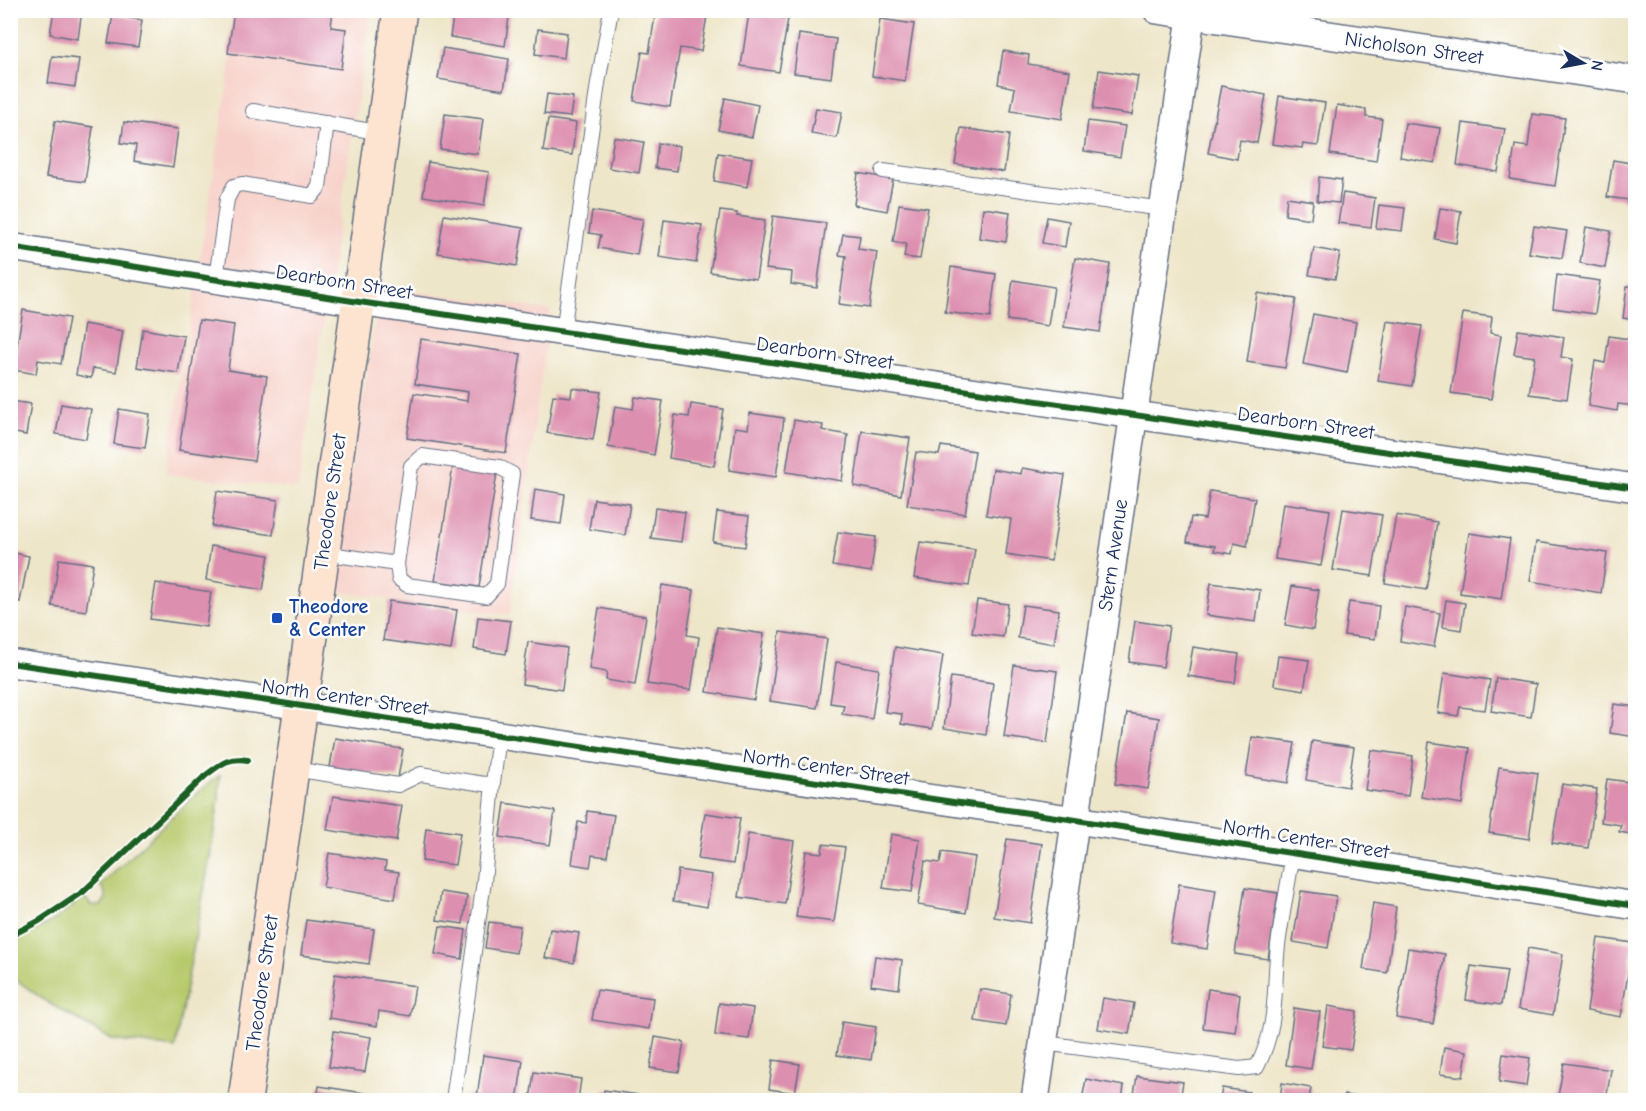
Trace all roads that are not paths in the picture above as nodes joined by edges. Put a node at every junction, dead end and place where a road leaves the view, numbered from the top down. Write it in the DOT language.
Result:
graph roads {
  1 [pos="400,10"];
  2 [pos="610,10"];
  3 [pos="1157,10"];
  4 [pos="1191,13"];
  5 [pos="1635,80"];
  6 [pos="253,111"];
  7 [pos="327,123"];
  8 [pos="383,133"];
  9 [pos="883,171"];
  10 [pos="1163,209"];
  11 [pos="10,247"];
  12 [pos="216,279"];
  13 [pos="359,302"];
  14 [pos="564,332"];
  15 [pos="1133,415"];
  16 [pos="1635,488"];
  17 [pos="323,553"];
  18 [pos="397,564"];
  19 [pos="10,663"];
  20 [pos="301,707"];
  21 [pos="500,736"];
  22 [pos="293,769"];
  23 [pos="493,783"];
  24 [pos="1076,820"];
  25 [pos="1293,854"];
  26 [pos="1635,906"];
  27 [pos="1044,1042"];
  28 [pos="245,1101"];
  29 [pos="453,1101"];
  30 [pos="1035,1101"];
  1 -- 8 [label="main road, Theodore Street"];
  2 -- 14 [label="lane"];
  3 -- 4 [label="street, Nicholson Street"];
  4 -- 5 [label="street, Nicholson Street"];
  4 -- 10 [label="street, Stern Avenue"];
  6 -- 7 [label="lane"];
  7 -- 8 [label="lane"];
  7 -- 12 [label="lane"];
  8 -- 13 [label="main road, Theodore Street"];
  9 -- 10 [label="lane"];
  10 -- 15 [label="street, Stern Avenue"];
  11 -- 12 [label="street, Dearborn Street"];
  12 -- 13 [label="street, Dearborn Street"];
  13 -- 14 [label="street, Dearborn Street"];
  13 -- 17 [label="main road, Theodore Street"];
  14 -- 15 [label="street, Dearborn Street"];
  15 -- 16 [label="street, Dearborn Street"];
  15 -- 24 [label="street, Stern Avenue"];
  17 -- 18 [label="lane"];
  17 -- 20 [label="main road, Theodore Street"];
  18 -- 18 [label="lane"];
  19 -- 20 [label="street, North Center Street"];
  20 -- 21 [label="street, North Center Street"];
  20 -- 22 [label="main road, Theodore Street"];
  21 -- 23 [label="lane"];
  21 -- 24 [label="street, North Center Street"];
  22 -- 23 [label="lane"];
  22 -- 28 [label="main road, Theodore Street"];
  23 -- 29 [label="lane"];
  24 -- 25 [label="street, North Center Street"];
  24 -- 27 [label="street, Stern Avenue"];
  25 -- 26 [label="street, North Center Street"];
  25 -- 27 [label="lane"];
  27 -- 30 [label="street, Stern Avenue"];
}
